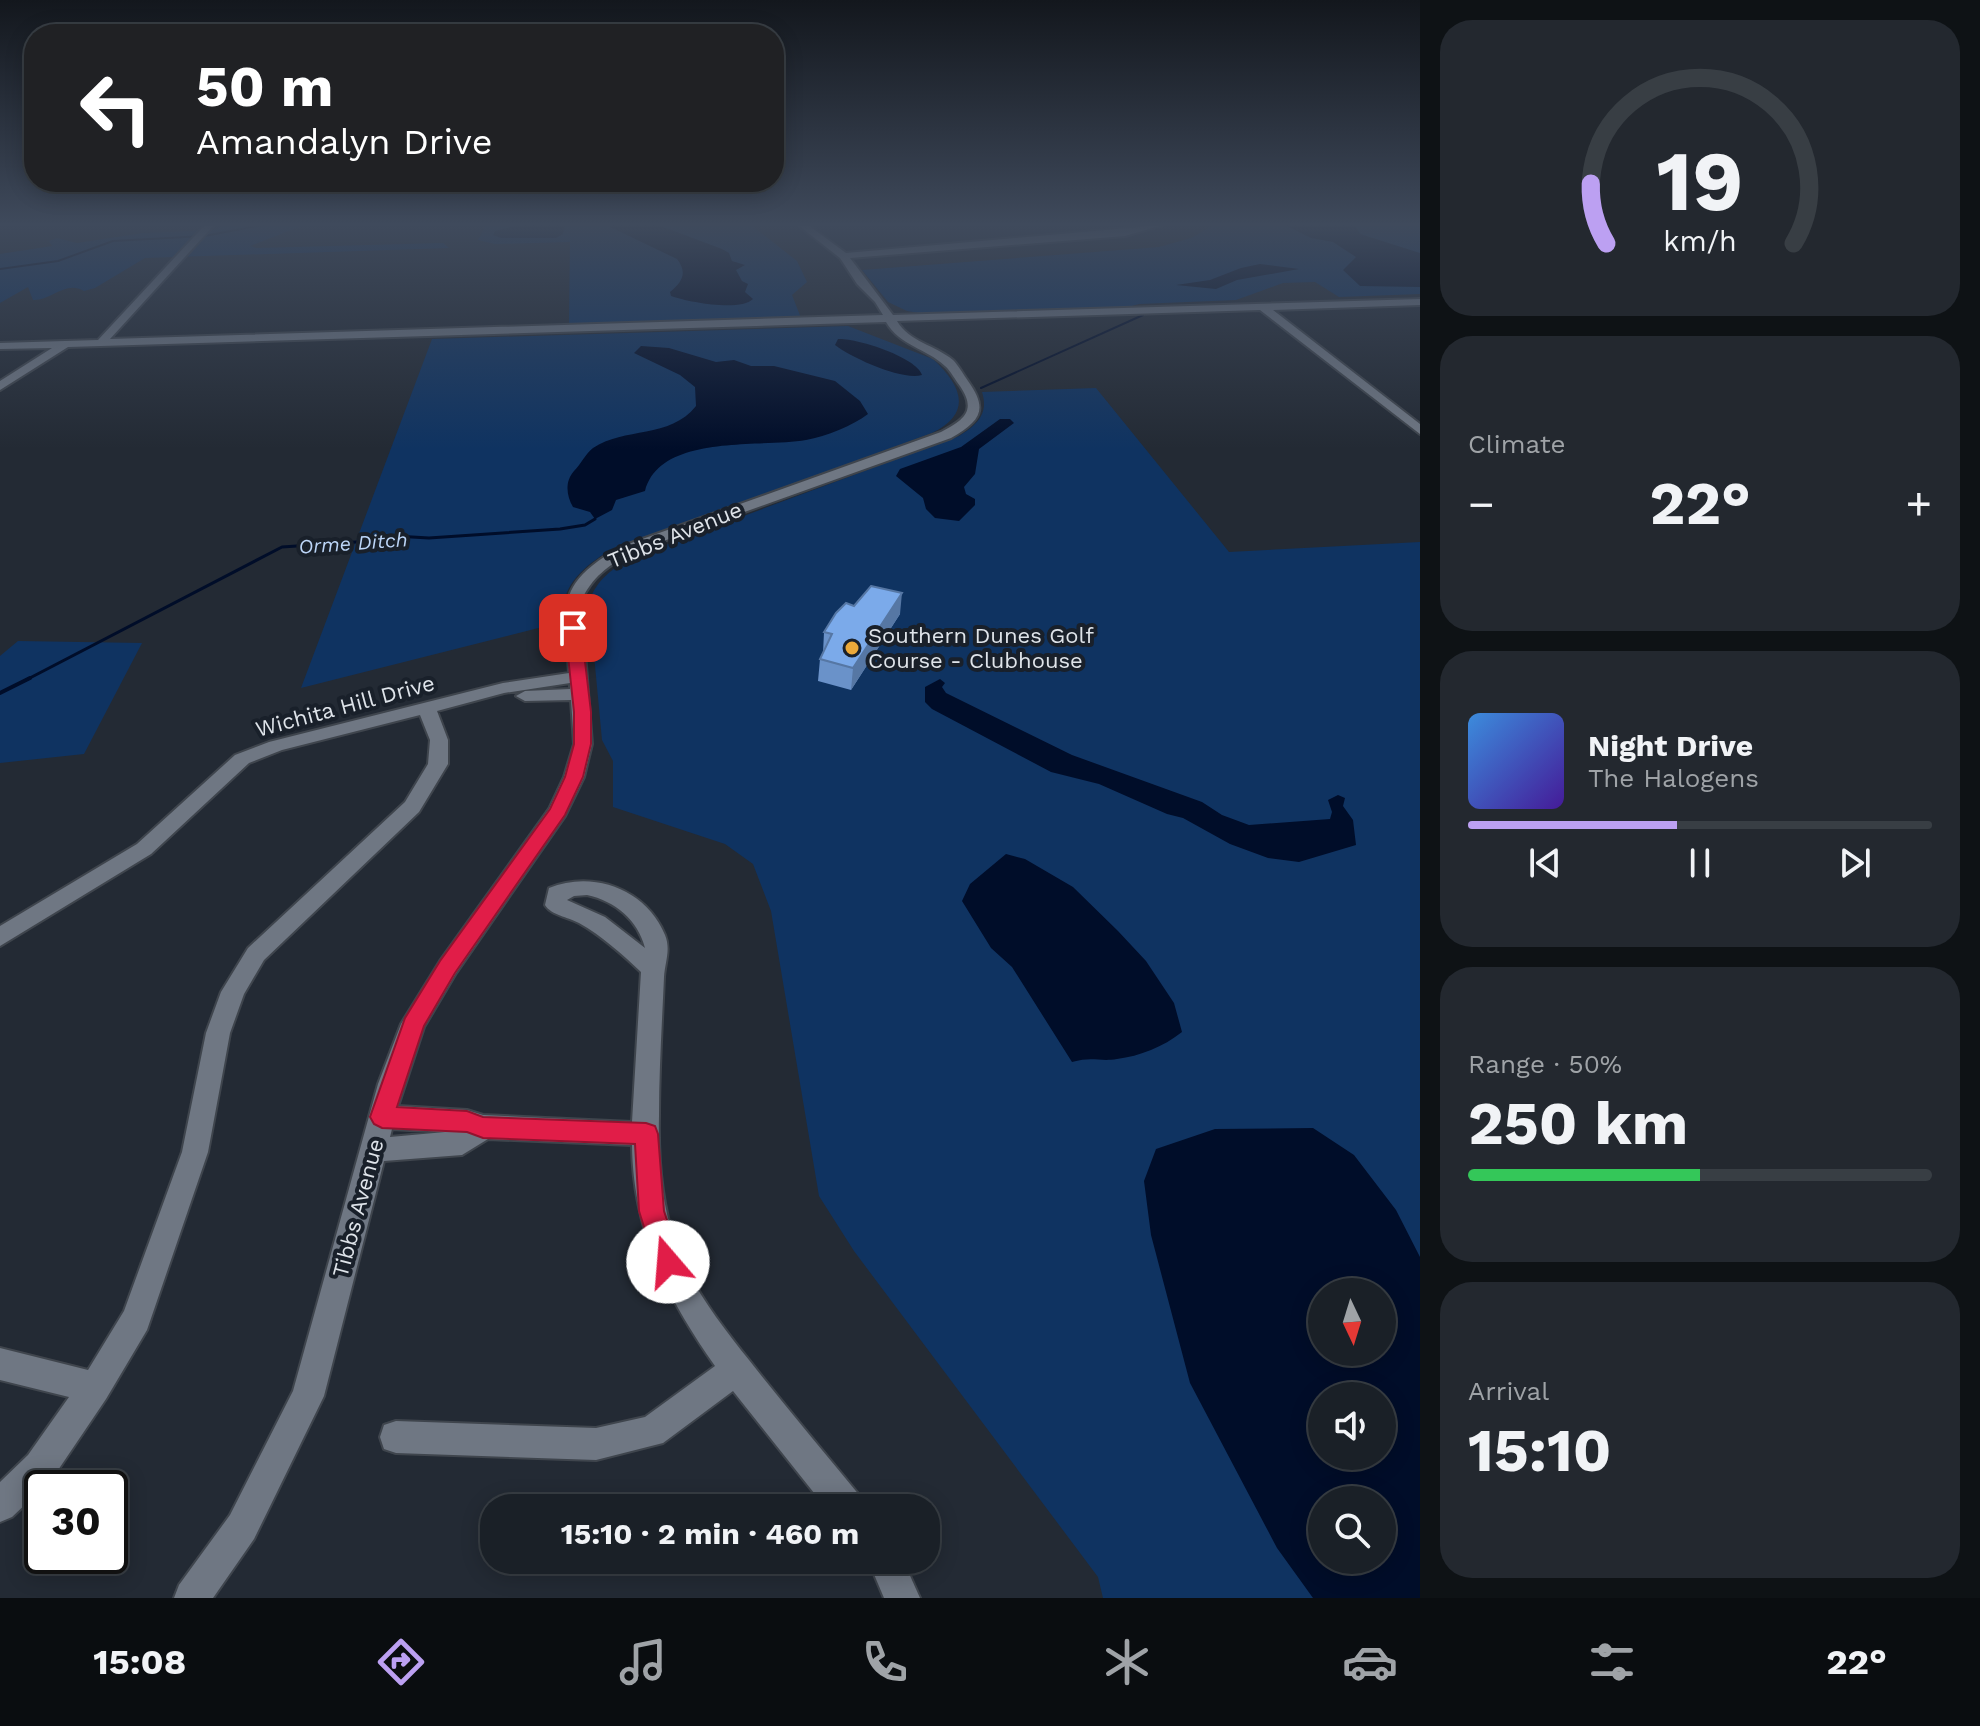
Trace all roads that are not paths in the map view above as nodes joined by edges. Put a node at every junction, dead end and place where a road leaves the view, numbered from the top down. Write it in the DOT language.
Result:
graph roads {
  1 [pos="141,300"];
  2 [pos="861,300"];
  3 [pos="879,300"];
  4 [pos="1420,302"];
  5 [pos="1264,308"];
  6 [pos="892,321"];
  7 [pos="870,322"];
  8 [pos="101,343"];
  9 [pos="65,344"];
  10 [pos="0,346"];
  11 [pos="931,352"];
  12 [pos="0,386"];
  13 [pos="1420,430"];
  14 [pos="579,685"];
  15 [pos="427,709"];
  16 [pos="0,937"];
  17 [pos="653,969"];
  18 [pos="382,1117"];
  19 [pos="483,1127"];
  20 [pos="646,1134"];
  21 [pos="373,1150"];
  22 [pos="0,1364"];
  23 [pos="737,1369"];
  24 [pos="95,1388"];
  25 [pos="396,1437"];
  26 [pos="837,1494"];
  27 [pos="0,1505"];
  28 [pos="891,1574"];
  29 [pos="192,1598"];
  30 [pos="902,1598"];
  1 -- 8 [label="street"];
  2 -- 7 [label="street, Tibbs Avenue"];
  3 -- 6 [label="street, Tibbs Avenue"];
  4 -- 5 [label="street"];
  5 -- 6 [label="street"];
  5 -- 13 [label="street"];
  6 -- 7 [label="street"];
  6 -- 11 [label="street, Tibbs Avenue"];
  7 -- 8 [label="street"];
  7 -- 11 [label="street, Tibbs Avenue"];
  8 -- 9 [label="street"];
  9 -- 10 [label="street"];
  9 -- 12 [label="street"];
  11 -- 14 [label="street, Tibbs Avenue"];
  14 -- 15 [label="street, Wichita Hill Drive"];
  14 -- 18 [label="street, Tibbs Avenue"];
  15 -- 16 [label="street, Wichita Hill Drive"];
  15 -- 24 [label="street"];
  17 -- 20 [label="street"];
  18 -- 19 [label="street"];
  18 -- 21 [label="street, Tibbs Avenue"];
  19 -- 20 [label="street"];
  19 -- 21 [label="street"];
  20 -- 23 [label="street"];
  21 -- 29 [label="street, Tibbs Avenue"];
  22 -- 24 [label="street"];
  23 -- 25 [label="street"];
  23 -- 26 [label="street"];
  24 -- 27 [label="street"];
  28 -- 30 [label="street"];
}
